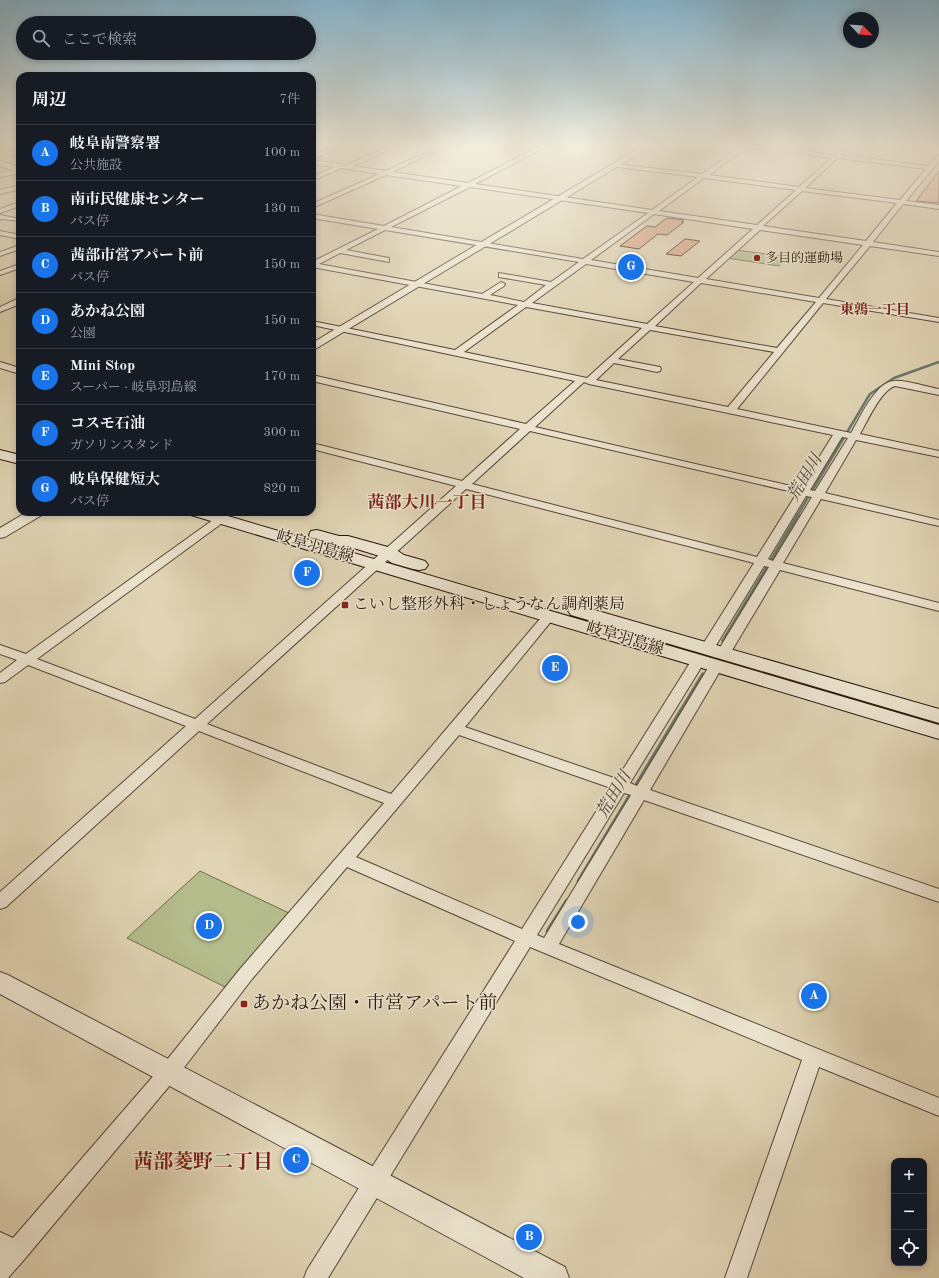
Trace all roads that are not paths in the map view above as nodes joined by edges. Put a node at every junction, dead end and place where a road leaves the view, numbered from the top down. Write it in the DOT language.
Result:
graph roads {
  1 [pos="433,204"];
  2 [pos="549,204"];
  3 [pos="596,204"];
  4 [pos="665,204"];
  5 [pos="784,204"];
  6 [pos="901,204"];
  7 [pos="914,204"];
  8 [pos="16,205"];
  9 [pos="939,207"];
  10 [pos="0,211"];
  11 [pos="653,212"];
  12 [pos="0,217"];
  13 [pos="316,217"];
  14 [pos="16,220"];
  15 [pos="758,227"];
  16 [pos="385,228"];
  17 [pos="0,233"];
  18 [pos="16,236"];
  19 [pos="868,243"];
  20 [pos="482,244"];
  21 [pos="16,248"];
  22 [pos="339,251"];
  23 [pos="0,254"];
  24 [pos="939,254"];
  25 [pos="386,260"];
  26 [pos="584,261"];
  27 [pos="316,263"];
  28 [pos="316,266"];
  29 [pos="16,267"];
  30 [pos="0,273"];
  31 [pos="502,275"];
  32 [pos="530,280"];
  33 [pos="698,280"];
  34 [pos="414,284"];
  35 [pos="501,284"];
  36 [pos="552,284"];
  37 [pos="521,286"];
  38 [pos="483,297"];
  39 [pos="821,301"];
  40 [pos="16,303"];
  41 [pos="524,304"];
  42 [pos="2,308"];
  43 [pos="16,310"];
  44 [pos="939,320"];
  45 [pos="316,324"];
  46 [pos="646,327"];
  47 [pos="339,329"];
  48 [pos="316,339"];
  49 [pos="316,345"];
  50 [pos="780,351"];
  51 [pos="457,353"];
  52 [pos="611,360"];
  53 [pos="666,360"];
  54 [pos="0,365"];
  55 [pos="16,370"];
  56 [pos="316,379"];
  57 [pos="586,380"];
  58 [pos="939,392"];
  59 [pos="731,410"];
  60 [pos="530,427"];
  61 [pos="847,434"];
  62 [pos="0,443"];
  63 [pos="16,447"];
  64 [pos="316,447"];
  65 [pos="0,454"];
  66 [pos="939,454"];
  67 [pos="16,459"];
  68 [pos="465,485"];
  69 [pos="811,493"];
  70 [pos="16,515"];
  71 [pos="30,516"];
  72 [pos="211,516"];
  73 [pos="253,516"];
  74 [pos="221,519"];
  75 [pos="939,523"];
  76 [pos="0,524"];
  77 [pos="0,534"];
  78 [pos="383,559"];
  79 [pos="768,563"];
  80 [pos="939,607"];
  81 [pos="549,616"];
  82 [pos="0,650"];
  83 [pos="711,657"];
  84 [pos="26,660"];
  85 [pos="0,679"];
  86 [pos="939,716"];
  87 [pos="196,725"];
  88 [pos="456,730"];
  89 [pos="939,732"];
  90 [pos="630,790"];
  91 [pos="394,801"];
  92 [pos="344,859"];
  93 [pos="939,896"];
  94 [pos="0,902"];
  95 [pos="525,938"];
  96 [pos="548,947"];
  97 [pos="0,982"];
  98 [pos="813,1055"];
  99 [pos="169,1072"];
  100 [pos="939,1107"];
  101 [pos="374,1182"];
  102 [pos="8,1248"];
  103 [pos="0,1270"];
  104 [pos="315,1278"];
  105 [pos="554,1278"];
  106 [pos="736,1278"];
  1 -- 16 [label="street"];
  2 -- 20 [label="street"];
  3 -- 11 [label="street"];
  4 -- 11 [label="street"];
  5 -- 15 [label="street"];
  6 -- 19 [label="street"];
  7 -- 9 [label="street"];
  8 -- 10 [label="street"];
  11 -- 15 [label="street"];
  11 -- 26 [label="street"];
  12 -- 14 [label="street"];
  13 -- 16 [label="street"];
  15 -- 19 [label="street"];
  15 -- 33 [label="street"];
  16 -- 20 [label="street"];
  16 -- 22 [label="street"];
  17 -- 18 [label="street"];
  19 -- 24 [label="street"];
  19 -- 39 [label="street"];
  20 -- 26 [label="street"];
  20 -- 34 [label="street"];
  21 -- 23 [label="street"];
  22 -- 25 [label="street"];
  22 -- 27 [label="street"];
  26 -- 33 [label="street"];
  26 -- 36 [label="street"];
  28 -- 34 [label="street"];
  29 -- 30 [label="street"];
  31 -- 32 [label="street"];
  32 -- 36 [label="street"];
  32 -- 37 [label="street"];
  33 -- 39 [label="street"];
  33 -- 46 [label="street"];
  34 -- 38 [label="street"];
  34 -- 47 [label="street"];
  35 -- 38 [label="street"];
  36 -- 41 [label="street"];
  38 -- 41 [label="street"];
  39 -- 44 [label="street"];
  39 -- 50 [label="street"];
  40 -- 42 [label="street"];
  41 -- 46 [label="street"];
  41 -- 51 [label="street"];
  42 -- 43 [label="street"];
  45 -- 47 [label="street"];
  46 -- 50 [label="street"];
  46 -- 52 [label="street"];
  47 -- 48 [label="street"];
  47 -- 49 [label="street"];
  47 -- 51 [label="street"];
  50 -- 59 [label="street"];
  51 -- 57 [label="street"];
  52 -- 53 [label="street"];
  52 -- 57 [label="street"];
  54 -- 55 [label="street"];
  56 -- 60 [label="street"];
  57 -- 59 [label="street"];
  57 -- 60 [label="street"];
  58 -- 61 [label="street"];
  59 -- 61 [label="street"];
  60 -- 68 [label="street"];
  60 -- 69 [label="street"];
  61 -- 66 [label="street"];
  61 -- 69 [label="street"];
  62 -- 63 [label="main road"];
  64 -- 68 [label="street"];
  65 -- 67 [label="main road"];
  68 -- 78 [label="street"];
  68 -- 79 [label="street"];
  69 -- 75 [label="street"];
  69 -- 79 [label="street"];
  69 -- 79 [label="street"];
  70 -- 76 [label="street"];
  71 -- 77 [label="street"];
  72 -- 74 [label="main road, 岐阜羽島線"];
  73 -- 78 [label="main road, 岐阜羽島線"];
  74 -- 78 [label="main road, 岐阜羽島線"];
  74 -- 84 [label="street"];
  78 -- 81 [label="main road, 岐阜羽島線"];
  78 -- 83 [label="main road, 岐阜羽島線"];
  78 -- 87 [label="street"];
  79 -- 80 [label="street"];
  79 -- 83 [label="street"];
  79 -- 83 [label="street"];
  81 -- 83 [label="main road, 岐阜羽島線"];
  81 -- 88 [label="street"];
  82 -- 84 [label="street"];
  83 -- 86 [label="main road, 岐阜羽島線"];
  83 -- 89 [label="main road, 岐阜羽島線"];
  83 -- 90 [label="street"];
  84 -- 85 [label="street"];
  84 -- 87 [label="street"];
  87 -- 91 [label="street"];
  87 -- 94 [label="street"];
  88 -- 90 [label="street"];
  88 -- 91 [label="street"];
  90 -- 93 [label="street"];
  90 -- 95 [label="street"];
  90 -- 96 [label="street"];
  91 -- 92 [label="street"];
  92 -- 95 [label="street"];
  92 -- 99 [label="street"];
  95 -- 96 [label="street"];
  95 -- 101 [label="street"];
  96 -- 98 [label="street"];
  97 -- 99 [label="street"];
  98 -- 100 [label="street"];
  98 -- 106 [label="street"];
  99 -- 101 [label="street"];
  99 -- 102 [label="street"];
  101 -- 104 [label="street"];
  101 -- 105 [label="street"];
  102 -- 103 [label="street"];
}
